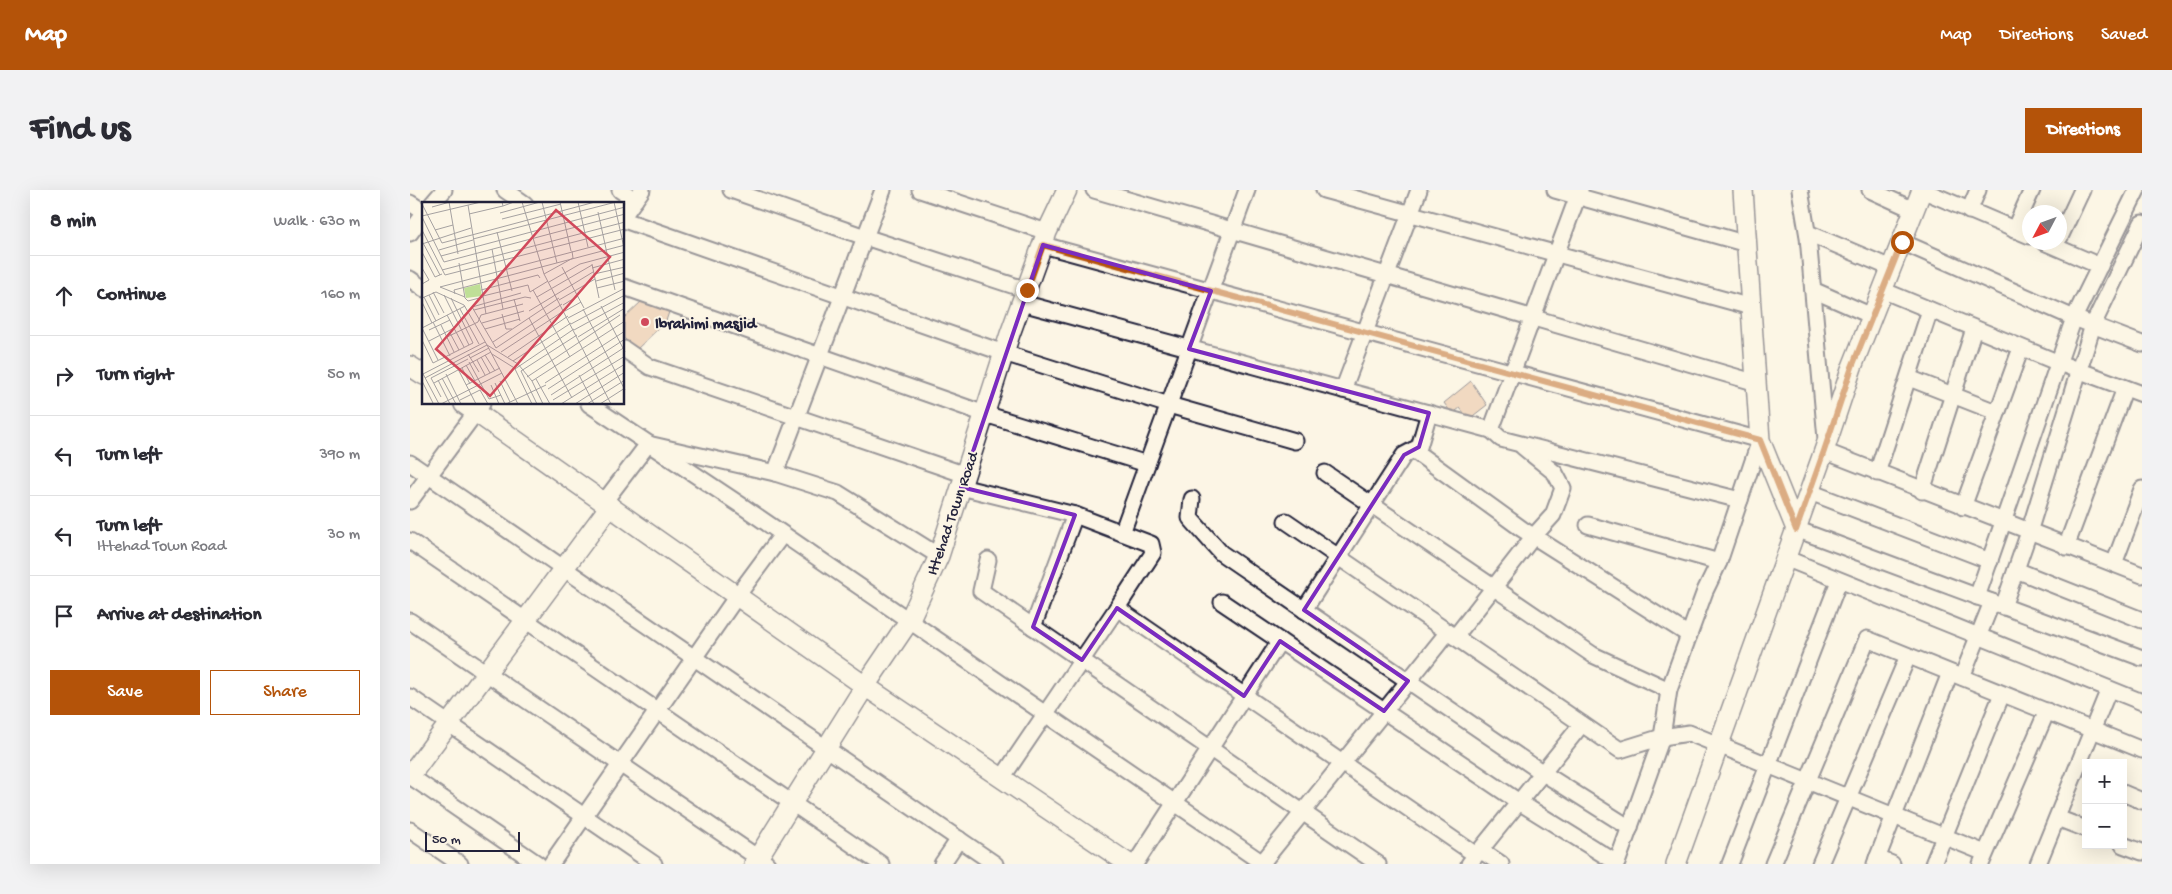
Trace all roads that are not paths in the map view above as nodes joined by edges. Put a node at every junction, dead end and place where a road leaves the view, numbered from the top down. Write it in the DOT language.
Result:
graph roads {
  1 [pos="444,190"];
  2 [pos="505,190"];
  3 [pos="620,190"];
  4 [pos="731,190"];
  5 [pos="883,190"];
  6 [pos="920,190"];
  7 [pos="1067,190"];
  8 [pos="1094,190"];
  9 [pos="1247,190"];
  10 [pos="1324,190"];
  11 [pos="1419,190"];
  12 [pos="1554,190"];
  13 [pos="1743,190"];
  14 [pos="1800,190"];
  15 [pos="1870,190"];
  16 [pos="1922,190"];
  17 [pos="1978,190"];
  18 [pos="2032,190"];
  19 [pos="2082,190"];
  20 [pos="2137,190"];
  21 [pos="1578,193"];
  22 [pos="639,195"];
  23 [pos="434,202"];
  24 [pos="521,202"];
  25 [pos="410,203"];
  26 [pos="1914,210"];
  27 [pos="1969,211"];
  28 [pos="422,212"];
  29 [pos="625,214"];
  30 [pos="1410,214"];
  31 [pos="422,216"];
  32 [pos="2067,218"];
  33 [pos="625,220"];
  34 [pos="2142,223"];
  35 [pos="2014,230"];
  36 [pos="1232,231"];
  37 [pos="410,233"];
  38 [pos="1808,233"];
  39 [pos="2022,233"];
  40 [pos="865,237"];
  41 [pos="1045,238"];
  42 [pos="1902,242"];
  43 [pos="1747,244"];
  44 [pos="2067,249"];
  45 [pos="1556,254"];
  46 [pos="2100,266"];
  47 [pos="1891,268"];
  48 [pos="1387,276"];
  49 [pos="410,279"];
  50 [pos="422,287"];
  51 [pos="625,287"];
  52 [pos="1813,290"];
  53 [pos="1882,290"];
  54 [pos="1210,291"];
  55 [pos="842,296"];
  56 [pos="1025,296"];
  57 [pos="1751,307"];
  58 [pos="1930,310"];
  59 [pos="1872,316"];
  60 [pos="1532,317"];
  61 [pos="2074,318"];
  62 [pos="2092,325"];
  63 [pos="1974,329"];
  64 [pos="1365,333"];
  65 [pos="2142,344"];
  66 [pos="2021,348"];
  67 [pos="1189,349"];
  68 [pos="625,350"];
  69 [pos="1004,353"];
  70 [pos="819,357"];
  71 [pos="2058,363"];
  72 [pos="410,366"];
  73 [pos="2079,371"];
  74 [pos="1512,372"];
  75 [pos="422,374"];
  76 [pos="1908,378"];
  77 [pos="1757,383"];
  78 [pos="2126,388"];
  79 [pos="1344,390"];
  80 [pos="2142,394"];
  81 [pos="1952,395"];
  82 [pos="590,405"];
  83 [pos="1169,405"];
  84 [pos="474,407"];
  85 [pos="1996,412"];
  86 [pos="1429,413"];
  87 [pos="984,414"];
  88 [pos="797,416"];
  89 [pos="1491,430"];
  90 [pos="1760,440"];
  91 [pos="1295,441"];
  92 [pos="1518,443"];
  93 [pos="648,444"];
  94 [pos="1825,448"];
  95 [pos="1413,450"];
  96 [pos="410,463"];
  97 [pos="1147,464"];
  98 [pos="775,473"];
  99 [pos="1325,473"];
  100 [pos="1876,473"];
  101 [pos="429,476"];
  102 [pos="964,481"];
  103 [pos="2142,489"];
  104 [pos="1922,491"];
  105 [pos="1810,492"];
  106 [pos="1192,499"];
  107 [pos="1740,500"];
  108 [pos="410,501"];
  109 [pos="607,504"];
  110 [pos="1372,506"];
  111 [pos="1963,507"];
  112 [pos="1075,515"];
  113 [pos="1286,521"];
  114 [pos="2003,522"];
  115 [pos="1588,525"];
  116 [pos="1796,530"];
  117 [pos="2029,532"];
  118 [pos="1122,533"];
  119 [pos="782,535"];
  120 [pos="1533,537"];
  121 [pos="410,541"];
  122 [pos="2066,546"];
  123 [pos="939,556"];
  124 [pos="1339,557"];
  125 [pos="1785,558"];
  126 [pos="988,560"];
  127 [pos="1990,561"];
  128 [pos="1719,562"];
  129 [pos="2114,564"];
  130 [pos="564,568"];
  131 [pos="2016,570"];
  132 [pos="2142,575"];
  133 [pos="1839,581"];
  134 [pos="1494,588"];
  135 [pos="737,596"];
  136 [pos="1977,597"];
  137 [pos="1222,602"];
  138 [pos="1998,605"];
  139 [pos="1117,608"];
  140 [pos="1304,610"];
  141 [pos="2142,620"];
  142 [pos="410,621"];
  143 [pos="525,621"];
  144 [pos="909,621"];
  145 [pos="1034,627"];
  146 [pos="1451,634"];
  147 [pos="1689,635"];
  148 [pos="1978,637"];
  149 [pos="1280,641"];
  150 [pos="1908,656"];
  151 [pos="694,658"];
  152 [pos="2142,658"];
  153 [pos="1082,660"];
  154 [pos="486,673"];
  155 [pos="1956,675"];
  156 [pos="1408,681"];
  157 [pos="865,686"];
  158 [pos="2109,689"];
  159 [pos="1670,690"];
  160 [pos="2002,694"];
  161 [pos="1244,696"];
  162 [pos="410,698"];
  163 [pos="2142,702"];
  164 [pos="657,711"];
  165 [pos="1384,711"];
  166 [pos="2047,712"];
  167 [pos="1045,714"];
  168 [pos="448,724"];
  169 [pos="1582,724"];
  170 [pos="2092,730"];
  171 [pos="1662,737"];
  172 [pos="1717,745"];
  173 [pos="826,748"];
  174 [pos="1210,749"];
  175 [pos="2142,750"];
  176 [pos="1342,763"];
  177 [pos="620,764"];
  178 [pos="1768,765"];
  179 [pos="1543,773"];
  180 [pos="410,776"];
  181 [pos="2080,776"];
  182 [pos="1002,778"];
  183 [pos="1807,781"];
  184 [pos="2127,795"];
  185 [pos="1848,798"];
  186 [pos="2142,801"];
  187 [pos="1519,802"];
  188 [pos="1175,803"];
  189 [pos="792,804"];
  190 [pos="1302,813"];
  191 [pos="584,816"];
  192 [pos="1894,816"];
  193 [pos="2057,818"];
  194 [pos="1630,828"];
  195 [pos="2082,828"];
  196 [pos="410,830"];
  197 [pos="1944,836"];
  198 [pos="959,839"];
  199 [pos="2127,846"];
  200 [pos="2142,852"];
  201 [pos="1475,856"];
  202 [pos="1983,858"];
  203 [pos="1876,861"];
  204 [pos="759,862"];
  205 [pos="2040,863"];
  206 [pos="460,864"];
  207 [pos="538,864"];
  208 [pos="551,864"];
  209 [pos="654,864"];
  210 [pos="881,864"];
  211 [pos="942,864"];
  212 [pos="995,864"];
  213 [pos="1129,864"];
  214 [pos="1135,864"];
  215 [pos="1263,864"];
  216 [pos="1378,864"];
  217 [pos="1501,864"];
  218 [pos="1676,864"];
  219 [pos="1730,864"];
  220 [pos="1773,864"];
  221 [pos="1820,864"];
  222 [pos="1892,864"];
  223 [pos="1933,864"];
  1 -- 23 [label="street"];
  2 -- 24 [label="street"];
  3 -- 22 [label="street"];
  4 -- 40 [label="street"];
  5 -- 40 [label="street"];
  6 -- 41 [label="street"];
  7 -- 41 [label="street, Ittehad Town Road"];
  8 -- 36 [label="street"];
  9 -- 36 [label="street"];
  10 -- 30 [label="street"];
  11 -- 30 [label="street"];
  12 -- 21 [label="street"];
  13 -- 43 [label="street"];
  14 -- 38 [label="street"];
  15 -- 26 [label="street"];
  16 -- 26 [label="street"];
  16 -- 27 [label="street"];
  17 -- 27 [label="street"];
  18 -- 35 [label="street"];
  19 -- 32 [label="street"];
  20 -- 46 [label="street"];
  21 -- 43 [label="street"];
  21 -- 45 [label="street"];
  22 -- 29 [label="street"];
  25 -- 28 [label="street"];
  26 -- 42 [label="street"];
  27 -- 35 [label="street"];
  30 -- 45 [label="street"];
  30 -- 48 [label="street"];
  31 -- 37 [label="street"];
  33 -- 55 [label="street"];
  34 -- 62 [label="street"];
  35 -- 39 [label="street"];
  36 -- 48 [label="street"];
  36 -- 54 [label="street"];
  38 -- 47 [label="street"];
  38 -- 52 [label="street"];
  40 -- 55 [label="street"];
  40 -- 56 [label="street"];
  41 -- 54 [label="street"];
  41 -- 56 [label="street, Ittehad Town Road"];
  42 -- 47 [label="street"];
  42 -- 61 [label="street"];
  43 -- 57 [label="street"];
  44 -- 46 [label="street"];
  45 -- 57 [label="street"];
  45 -- 60 [label="street"];
  46 -- 61 [label="street"];
  47 -- 53 [label="street"];
  48 -- 60 [label="street"];
  48 -- 64 [label="street"];
  49 -- 50 [label="street"];
  51 -- 70 [label="street"];
  52 -- 59 [label="street"];
  52 -- 94 [label="street"];
  53 -- 58 [label="street"];
  53 -- 59 [label="street"];
  54 -- 64 [label="street"];
  54 -- 67 [label="street"];
  55 -- 69 [label="street"];
  55 -- 70 [label="street"];
  56 -- 67 [label="street"];
  56 -- 69 [label="street, Ittehad Town Road"];
  57 -- 77 [label="street"];
  58 -- 63 [label="street"];
  58 -- 76 [label="street"];
  59 -- 94 [label="street"];
  60 -- 74 [label="street"];
  60 -- 77 [label="street"];
  61 -- 62 [label="street"];
  61 -- 71 [label="street"];
  62 -- 65 [label="street"];
  62 -- 73 [label="street"];
  63 -- 66 [label="street"];
  63 -- 81 [label="street"];
  64 -- 74 [label="street"];
  64 -- 79 [label="street"];
  66 -- 71 [label="street"];
  66 -- 85 [label="street"];
  67 -- 79 [label="street"];
  67 -- 83 [label="street"];
  68 -- 88 [label="street"];
  69 -- 83 [label="street"];
  69 -- 87 [label="street, Ittehad Town Road"];
  70 -- 87 [label="street"];
  70 -- 88 [label="street"];
  71 -- 73 [label="street"];
  71 -- 114 [label="street"];
  72 -- 75 [label="street"];
  73 -- 78 [label="street"];
  73 -- 117 [label="street"];
  74 -- 89 [label="street"];
  74 -- 90 [label="street"];
  76 -- 81 [label="street"];
  76 -- 100 [label="street"];
  77 -- 90 [label="street"];
  78 -- 80 [label="street"];
  78 -- 122 [label="street"];
  79 -- 86 [label="street"];
  81 -- 85 [label="street"];
  81 -- 104 [label="street"];
  82 -- 93 [label="street"];
  83 -- 91 [label="street"];
  83 -- 97 [label="street"];
  84 -- 101 [label="street"];
  84 -- 109 [label="street"];
  85 -- 111 [label="street"];
  86 -- 89 [label="street"];
  86 -- 95 [label="street"];
  87 -- 97 [label="street"];
  87 -- 102 [label="street, Ittehad Town Road"];
  88 -- 98 [label="street"];
  88 -- 102 [label="street"];
  89 -- 92 [label="street"];
  90 -- 107 [label="street"];
  90 -- 116 [label="street"];
  92 -- 107 [label="street"];
  92 -- 120 [label="street"];
  93 -- 98 [label="street"];
  93 -- 109 [label="street"];
  93 -- 119 [label="street"];
  94 -- 100 [label="street"];
  94 -- 105 [label="street"];
  95 -- 110 [label="street"];
  95 -- 120 [label="street"];
  96 -- 101 [label="street"];
  97 -- 118 [label="street"];
  98 -- 123 [label="street"];
  99 -- 110 [label="street"];
  100 -- 104 [label="street"];
  101 -- 108 [label="street"];
  101 -- 130 [label="street"];
  102 -- 112 [label="street"];
  102 -- 123 [label="street, Ittehad Town Road"];
  103 -- 129 [label="street"];
  104 -- 111 [label="street"];
  105 -- 116 [label="street"];
  105 -- 127 [label="street"];
  106 -- 140 [label="street"];
  107 -- 128 [label="street"];
  109 -- 130 [label="street"];
  109 -- 135 [label="street"];
  110 -- 124 [label="street"];
  110 -- 134 [label="street"];
  111 -- 114 [label="street"];
  112 -- 118 [label="street"];
  112 -- 145 [label="street"];
  113 -- 124 [label="street"];
  114 -- 117 [label="street"];
  114 -- 127 [label="street"];
  115 -- 128 [label="street"];
  116 -- 125 [label="street"];
  116 -- 136 [label="street"];
  117 -- 122 [label="street"];
  117 -- 131 [label="street"];
  118 -- 139 [label="street"];
  119 -- 135 [label="street"];
  119 -- 144 [label="street"];
  120 -- 134 [label="street"];
  120 -- 147 [label="street"];
  121 -- 143 [label="street"];
  122 -- 129 [label="street"];
  123 -- 144 [label="street, Ittehad Town Road"];
  124 -- 140 [label="street"];
  124 -- 146 [label="street"];
  125 -- 133 [label="street"];
  125 -- 172 [label="street"];
  126 -- 145 [label="street"];
  127 -- 136 [label="street"];
  128 -- 147 [label="street"];
  129 -- 132 [label="street"];
  130 -- 143 [label="street"];
  130 -- 151 [label="street"];
  131 -- 138 [label="street"];
  131 -- 141 [label="street"];
  133 -- 148 [label="street"];
  133 -- 178 [label="street"];
  134 -- 146 [label="street"];
  134 -- 159 [label="street"];
  135 -- 151 [label="street"];
  135 -- 157 [label="street"];
  136 -- 138 [label="street"];
  137 -- 149 [label="street"];
  138 -- 148 [label="street"];
  138 -- 152 [label="street"];
  139 -- 153 [label="street"];
  139 -- 161 [label="street"];
  140 -- 156 [label="street"];
  142 -- 154 [label="street"];
  143 -- 154 [label="street"];
  143 -- 164 [label="street"];
  144 -- 157 [label="street, Ittehad Town Road"];
  144 -- 167 [label="street"];
  145 -- 153 [label="street"];
  146 -- 156 [label="street"];
  146 -- 169 [label="street"];
  147 -- 159 [label="street"];
  148 -- 155 [label="street"];
  148 -- 158 [label="street"];
  149 -- 161 [label="street"];
  149 -- 165 [label="street"];
  150 -- 155 [label="street"];
  150 -- 183 [label="street"];
  150 -- 185 [label="street"];
  151 -- 164 [label="street"];
  151 -- 173 [label="street"];
  153 -- 167 [label="street"];
  153 -- 174 [label="street"];
  154 -- 168 [label="street"];
  154 -- 177 [label="street"];
  155 -- 160 [label="street"];
  155 -- 192 [label="street"];
  156 -- 165 [label="street"];
  156 -- 179 [label="street"];
  157 -- 173 [label="street, Ittehad Town Road"];
  157 -- 182 [label="street"];
  158 -- 163 [label="street"];
  158 -- 170 [label="street"];
  159 -- 171 [label="street"];
  160 -- 166 [label="street"];
  160 -- 197 [label="street"];
  161 -- 174 [label="street"];
  161 -- 176 [label="street"];
  162 -- 168 [label="street"];
  164 -- 177 [label="street"];
  164 -- 189 [label="street"];
  165 -- 176 [label="street"];
  165 -- 187 [label="street"];
  166 -- 170 [label="street"];
  166 -- 202 [label="street"];
  167 -- 182 [label="street"];
  167 -- 188 [label="street"];
  168 -- 180 [label="street"];
  168 -- 191 [label="street"];
  169 -- 171 [label="street"];
  169 -- 179 [label="street"];
  170 -- 175 [label="street"];
  170 -- 181 [label="street"];
  171 -- 172 [label="street"];
  171 -- 194 [label="street"];
  172 -- 178 [label="street"];
  172 -- 218 [label="street"];
  173 -- 189 [label="street, Ittehad Town Road"];
  173 -- 198 [label="street"];
  174 -- 188 [label="street"];
  174 -- 190 [label="street"];
  176 -- 190 [label="street"];
  176 -- 201 [label="street"];
  177 -- 191 [label="street"];
  177 -- 204 [label="street"];
  178 -- 183 [label="street"];
  178 -- 219 [label="street"];
  179 -- 187 [label="street"];
  179 -- 194 [label="street"];
  180 -- 207 [label="street"];
  181 -- 193 [label="street"];
  182 -- 213 [label="street"];
  183 -- 185 [label="street"];
  183 -- 220 [label="street"];
  184 -- 186 [label="street"];
  185 -- 192 [label="street"];
  185 -- 221 [label="street"];
  187 -- 194 [label="street"];
  187 -- 201 [label="street"];
  188 -- 214 [label="street"];
  188 -- 215 [label="street"];
  189 -- 204 [label="street, Ittehad Town Road"];
  189 -- 210 [label="street"];
  190 -- 215 [label="street"];
  190 -- 216 [label="street"];
  191 -- 208 [label="street"];
  191 -- 209 [label="street"];
  192 -- 197 [label="street"];
  192 -- 203 [label="street"];
  193 -- 195 [label="street"];
  193 -- 205 [label="street"];
  196 -- 206 [label="street"];
  197 -- 202 [label="street"];
  197 -- 223 [label="street"];
  198 -- 211 [label="street"];
  198 -- 212 [label="street"];
  199 -- 200 [label="street"];
  201 -- 217 [label="street"];
  203 -- 222 [label="street"];
}
